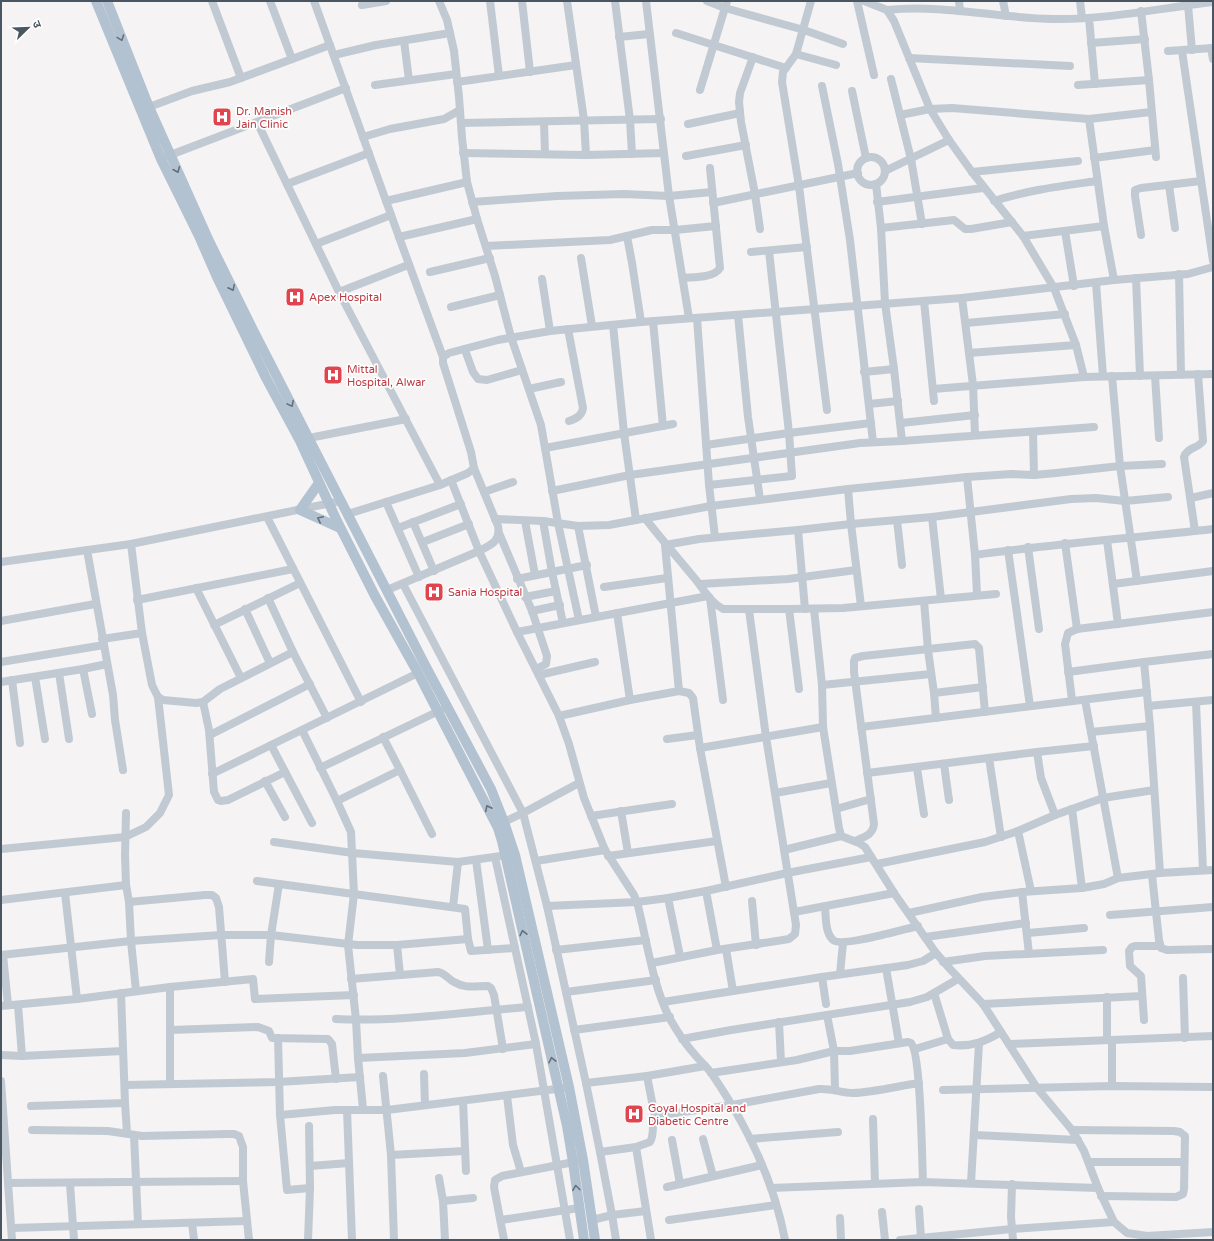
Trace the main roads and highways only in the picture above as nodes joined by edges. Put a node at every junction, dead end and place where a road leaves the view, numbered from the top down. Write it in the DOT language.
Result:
graph roads {
  1 [pos="96,1"];
  2 [pos="107,1"];
  3 [pos="110,22"];
  4 [pos="319,483"];
  5 [pos="340,528"];
  6 [pos="443,710"];
  7 [pos="505,856"];
  8 [pos="578,1161"];
  9 [pos="584,1240"];
  10 [pos="595,1240"];
  1 -- 3 [label="main road"];
  2 -- 3 [label="main road"];
  3 -- 4 [label="main road"];
  3 -- 6 [label="main road, one-way"];
  4 -- 5 [label="main road"];
  5 -- 4 [label="main road, one-way"];
  5 -- 6 [label="main road"];
  7 -- 6 [label="main road, one-way"];
  6 -- 7 [label="main road"];
  7 -- 8 [label="main road"];
  9 -- 8 [label="main road, one-way"];
  8 -- 10 [label="main road"];
}
